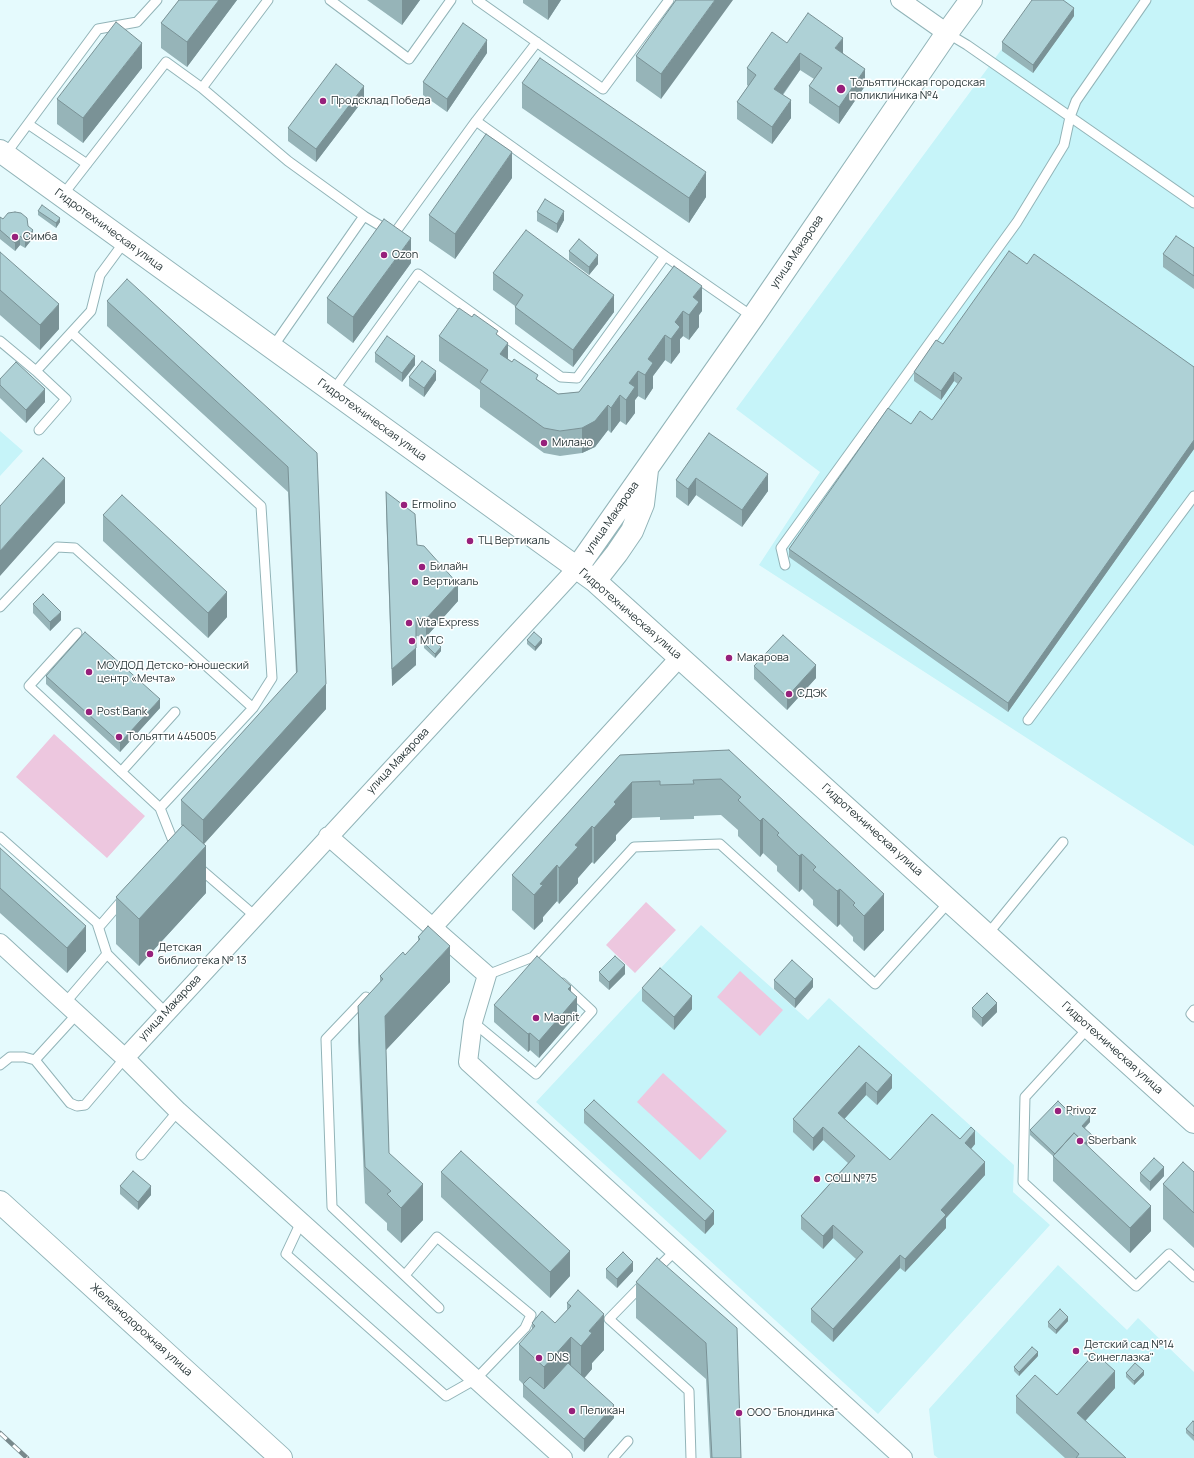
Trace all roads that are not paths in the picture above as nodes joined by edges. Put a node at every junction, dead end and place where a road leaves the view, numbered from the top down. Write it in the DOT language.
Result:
graph roads {
  1 [pos="157,0"];
  2 [pos="268,0"];
  3 [pos="330,0"];
  4 [pos="451,0"];
  5 [pos="477,0"];
  6 [pos="669,0"];
  7 [pos="900,0"];
  8 [pos="971,0"];
  9 [pos="1146,0"];
  10 [pos="947,33"];
  11 [pos="537,42"];
  12 [pos="202,88"];
  13 [pos="1070,117"];
  14 [pos="476,121"];
  15 [pos="28,124"];
  16 [pos="3,153"];
  17 [pos="86,164"];
  18 [pos="62,196"];
  19 [pos="1194,203"];
  20 [pos="364,216"];
  21 [pos="125,241"];
  22 [pos="665,256"];
  23 [pos="753,317"];
  24 [pos="72,333"];
  25 [pos="0,341"];
  26 [pos="272,348"];
  27 [pos="36,372"];
  28 [pos="332,391"];
  29 [pos="39,430"];
  30 [pos="648,466"];
  31 [pos="1194,496"];
  32 [pos="785,565"];
  33 [pos="577,568"];
  34 [pos="595,581"];
  35 [pos="555,592"];
  36 [pos="0,607"];
  37 [pos="77,633"];
  38 [pos="680,657"];
  39 [pos="253,708"];
  40 [pos="175,712"];
  41 [pos="1028,720"];
  42 [pos="121,772"];
  43 [pos="160,808"];
  44 [pos="328,836"];
  45 [pos="0,837"];
  46 [pos="1063,842"];
  47 [pos="132,890"];
  48 [pos="950,901"];
  49 [pos="255,916"];
  50 [pos="99,927"];
  51 [pos="431,930"];
  52 [pos="987,934"];
  53 [pos="0,943"];
  54 [pos="107,954"];
  55 [pos="487,975"];
  56 [pos="557,978"];
  57 [pos="371,993"];
  58 [pos="71,1008"];
  59 [pos="1194,1010"];
  60 [pos="166,1013"];
  61 [pos="1194,1017"];
  62 [pos="473,1022"];
  63 [pos="1089,1027"];
  64 [pos="125,1058"];
  65 [pos="35,1060"];
  66 [pos="0,1065"];
  67 [pos="178,1111"];
  68 [pos="1192,1117"];
  69 [pos="141,1155"];
  70 [pos="0,1202"];
  71 [pos="301,1222"];
  72 [pos="675,1251"];
  73 [pos="405,1275"];
  74 [pos="1194,1277"];
  75 [pos="439,1308"];
  76 [pos="476,1379"];
  77 [pos="628,1441"];
  78 [pos="281,1458"];
  79 [pos="563,1458"];
  80 [pos="613,1458"];
  81 [pos="691,1458"];
  82 [pos="903,1458"];
  1 -- 15 [label="lane"];
  2 -- 12 [label="lane"];
  3 -- 4 [label="lane"];
  5 -- 11 [label="lane"];
  6 -- 11 [label="lane"];
  7 -- 10 [label="street"];
  8 -- 10 [label="main road, улица Макарова"];
  9 -- 13 [label="lane"];
  10 -- 13 [label="lane"];
  10 -- 23 [label="main road, улица Макарова"];
  11 -- 14 [label="lane"];
  12 -- 17 [label="lane"];
  12 -- 20 [label="lane"];
  13 -- 19 [label="lane"];
  13 -- 32 [label="lane"];
  14 -- 20 [label="lane"];
  14 -- 22 [label="lane"];
  15 -- 16 [label="lane"];
  15 -- 17 [label="lane"];
  16 -- 18 [label="main road, Гидротехническая улица"];
  17 -- 18 [label="lane"];
  18 -- 21 [label="main road, Гидротехническая улица"];
  20 -- 26 [label="lane"];
  21 -- 24 [label="lane"];
  21 -- 26 [label="main road, Гидротехническая улица"];
  22 -- 23 [label="lane"];
  22 -- 28 [label="lane"];
  23 -- 30 [label="main road, улица Макарова"];
  24 -- 27 [label="lane"];
  24 -- 39 [label="lane"];
  25 -- 27 [label="lane"];
  26 -- 28 [label="main road, Гидротехническая улица"];
  27 -- 29 [label="lane"];
  28 -- 33 [label="main road, Гидротехническая улица"];
  30 -- 33 [label="main road, улица Макарова"];
  30 -- 34 [label="main road"];
  31 -- 41 [label="lane"];
  33 -- 34 [label="main road, Гидротехническая улица"];
  33 -- 35 [label="street, улица Макарова"];
  34 -- 35 [label="street"];
  34 -- 38 [label="main road, Гидротехническая улица"];
  35 -- 44 [label="street, улица Макарова"];
  36 -- 39 [label="lane"];
  37 -- 42 [label="lane"];
  38 -- 48 [label="main road, Гидротехническая улица"];
  38 -- 51 [label="street"];
  39 -- 43 [label="lane"];
  40 -- 42 [label="lane"];
  42 -- 43 [label="lane"];
  43 -- 49 [label="lane"];
  44 -- 49 [label="street, улица Макарова"];
  44 -- 51 [label="street"];
  45 -- 50 [label="lane"];
  46 -- 52 [label="lane"];
  47 -- 50 [label="lane"];
  48 -- 52 [label="main road, Гидротехническая улица"];
  48 -- 55 [label="lane"];
  49 -- 60 [label="street, улица Макарова"];
  50 -- 54 [label="lane"];
  51 -- 55 [label="street"];
  52 -- 63 [label="main road, Гидротехническая улица"];
  53 -- 58 [label="street"];
  54 -- 58 [label="lane"];
  54 -- 60 [label="lane"];
  55 -- 62 [label="street"];
  56 -- 62 [label="lane"];
  57 -- 73 [label="lane"];
  58 -- 64 [label="street"];
  58 -- 65 [label="lane"];
  59 -- 61 [label="lane"];
  60 -- 64 [label="street, улица Макарова"];
  62 -- 72 [label="street"];
  63 -- 68 [label="main road, Гидротехническая улица"];
  63 -- 74 [label="lane"];
  64 -- 65 [label="lane"];
  64 -- 67 [label="street"];
  65 -- 66 [label="lane"];
  67 -- 69 [label="lane"];
  67 -- 71 [label="street"];
  70 -- 78 [label="main road, Железнодорожная улица"];
  71 -- 76 [label="street"];
  71 -- 76 [label="lane"];
  72 -- 81 [label="lane"];
  72 -- 82 [label="street"];
  73 -- 75 [label="lane"];
  73 -- 76 [label="lane"];
  76 -- 79 [label="street"];
  77 -- 80 [label="lane"];
}
